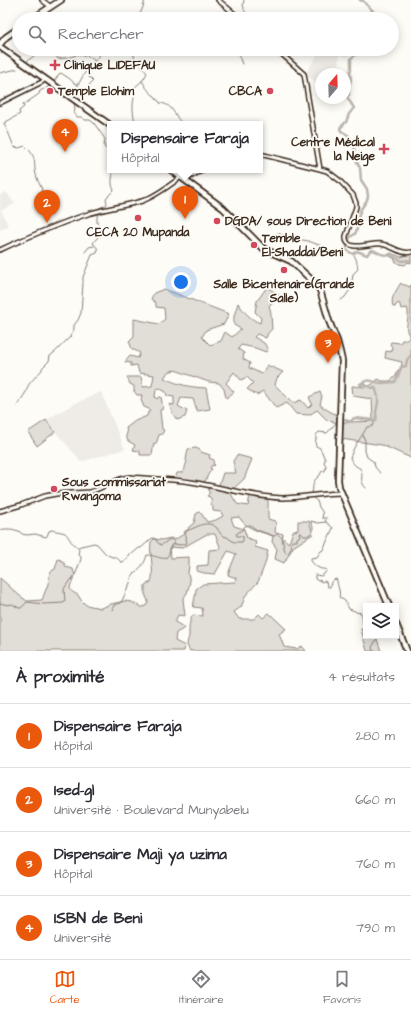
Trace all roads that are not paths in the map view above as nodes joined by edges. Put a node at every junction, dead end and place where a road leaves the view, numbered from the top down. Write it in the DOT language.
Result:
graph roads {
  1 [pos="42,0"];
  2 [pos="62,0"];
  3 [pos="218,0"];
  4 [pos="51,7"];
  5 [pos="43,12"];
  6 [pos="233,12"];
  7 [pos="12,33"];
  8 [pos="1,44"];
  9 [pos="12,53"];
  10 [pos="16,56"];
  11 [pos="284,56"];
  12 [pos="45,79"];
  13 [pos="0,103"];
  14 [pos="107,123"];
  15 [pos="263,155"];
  16 [pos="320,169"];
  17 [pos="176,173"];
  18 [pos="196,173"];
  19 [pos="183,178"];
  20 [pos="0,250"];
  21 [pos="411,252"];
  22 [pos="341,493"];
  23 [pos="0,511"];
  24 [pos="387,603"];
  25 [pos="399,631"];
  26 [pos="407,651"];
  1 -- 4 [label="street"];
  2 -- 4 [label="highway"];
  3 -- 6 [label="street"];
  4 -- 5 [label="highway"];
  7 -- 8 [label="highway"];
  8 -- 9 [label="highway"];
  10 -- 12 [label="highway"];
  11 -- 16 [label="street"];
  12 -- 13 [label="street"];
  12 -- 14 [label="highway"];
  15 -- 16 [label="street"];
  16 -- 21 [label="street"];
  17 -- 19 [label="highway"];
  18 -- 19 [label="street"];
  19 -- 20 [label="street"];
  19 -- 22 [label="highway"];
  22 -- 23 [label="street"];
  22 -- 24 [label="highway"];
  25 -- 26 [label="highway"];
}
